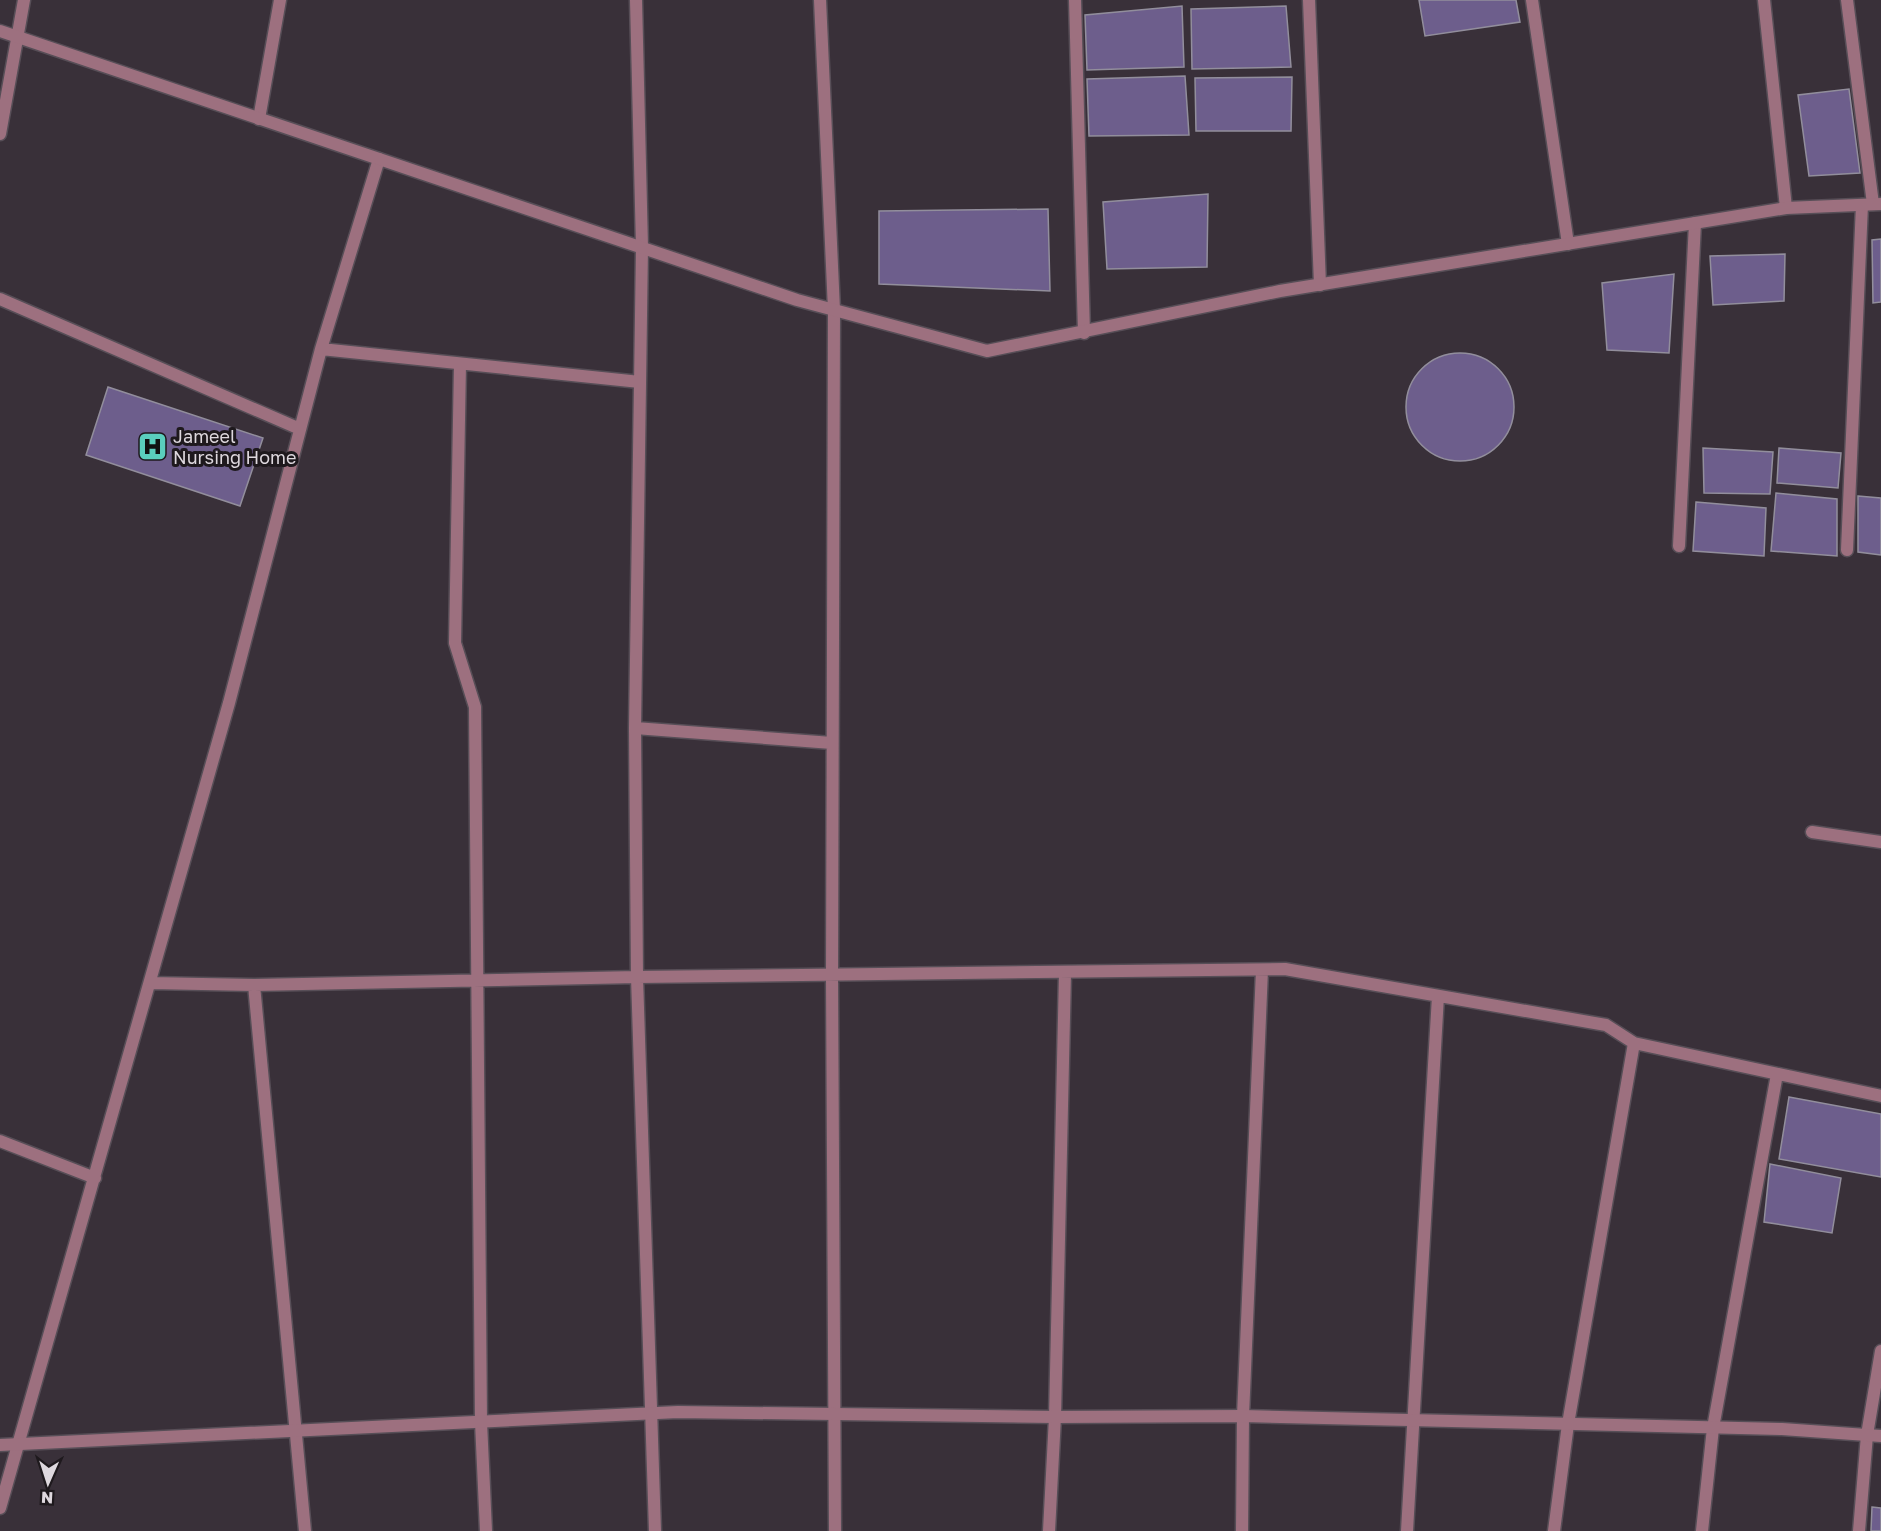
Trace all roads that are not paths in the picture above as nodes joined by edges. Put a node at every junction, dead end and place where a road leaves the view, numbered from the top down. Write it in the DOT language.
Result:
graph roads {
  1 [pos="24,0"];
  2 [pos="280,0"];
  3 [pos="636,0"];
  4 [pos="820,0"];
  5 [pos="1075,0"];
  6 [pos="1309,0"];
  7 [pos="1532,0"];
  8 [pos="1764,0"];
  9 [pos="1848,0"];
  10 [pos="0,31"];
  11 [pos="16,37"];
  12 [pos="259,119"];
  13 [pos="0,134"];
  14 [pos="380,159"];
  15 [pos="1872,204"];
  16 [pos="1786,208"];
  17 [pos="1695,223"];
  18 [pos="1569,244"];
  19 [pos="642,247"];
  20 [pos="1320,285"];
  21 [pos="0,299"];
  22 [pos="834,310"];
  23 [pos="1084,333"];
  24 [pos="321,349"];
  25 [pos="460,364"];
  26 [pos="640,382"];
  27 [pos="300,429"];
  28 [pos="1679,546"];
  29 [pos="1847,550"];
  30 [pos="635,728"];
  31 [pos="832,743"];
  32 [pos="1812,832"];
  33 [pos="1881,842"];
  34 [pos="1262,970"];
  35 [pos="1065,973"];
  36 [pos="832,976"];
  37 [pos="637,977"];
  38 [pos="477,980"];
  39 [pos="150,983"];
  40 [pos="254,986"];
  41 [pos="1438,996"];
  42 [pos="1634,1043"];
  43 [pos="1777,1074"];
  44 [pos="1881,1096"];
  45 [pos="0,1140"];
  46 [pos="95,1178"];
  47 [pos="1881,1351"];
  48 [pos="653,1413"];
  49 [pos="834,1414"];
  50 [pos="1243,1416"];
  51 [pos="1055,1418"];
  52 [pos="481,1422"];
  53 [pos="1413,1422"];
  54 [pos="1568,1425"];
  55 [pos="1713,1428"];
  56 [pos="296,1431"];
  57 [pos="1867,1435"];
  58 [pos="1881,1436"];
  59 [pos="0,1445"];
  60 [pos="20,1445"];
  61 [pos="0,1508"];
  62 [pos="305,1531"];
  63 [pos="486,1531"];
  64 [pos="655,1531"];
  65 [pos="835,1531"];
  66 [pos="1049,1531"];
  67 [pos="1242,1531"];
  68 [pos="1407,1531"];
  69 [pos="1554,1531"];
  70 [pos="1702,1531"];
  71 [pos="1859,1531"];
  1 -- 11 [label="street"];
  2 -- 12 [label="street"];
  3 -- 19 [label="street"];
  4 -- 22 [label="street"];
  5 -- 23 [label="street"];
  6 -- 20 [label="street"];
  7 -- 18 [label="street"];
  8 -- 16 [label="street"];
  9 -- 15 [label="street"];
  10 -- 11 [label="street"];
  11 -- 12 [label="street"];
  11 -- 13 [label="street"];
  12 -- 14 [label="street"];
  14 -- 19 [label="street"];
  14 -- 24 [label="street"];
  15 -- 16 [label="street"];
  15 -- 29 [label="street"];
  16 -- 17 [label="street"];
  17 -- 18 [label="street"];
  17 -- 28 [label="street"];
  18 -- 20 [label="street"];
  19 -- 22 [label="street"];
  19 -- 26 [label="street"];
  20 -- 23 [label="street"];
  21 -- 27 [label="street"];
  22 -- 23 [label="street"];
  22 -- 31 [label="street"];
  24 -- 25 [label="street"];
  24 -- 27 [label="street"];
  25 -- 26 [label="street"];
  25 -- 38 [label="street"];
  26 -- 30 [label="street"];
  27 -- 39 [label="street"];
  30 -- 31 [label="street"];
  30 -- 37 [label="street"];
  31 -- 36 [label="street"];
  32 -- 33 [label="street"];
  34 -- 35 [label="street"];
  34 -- 41 [label="street"];
  34 -- 50 [label="street"];
  35 -- 36 [label="street"];
  35 -- 51 [label="street"];
  36 -- 37 [label="street"];
  36 -- 49 [label="street"];
  37 -- 38 [label="street"];
  37 -- 48 [label="street"];
  38 -- 40 [label="street"];
  38 -- 52 [label="street"];
  39 -- 40 [label="street"];
  39 -- 46 [label="street"];
  40 -- 56 [label="street"];
  41 -- 42 [label="street"];
  41 -- 53 [label="street"];
  42 -- 43 [label="street"];
  42 -- 54 [label="street"];
  43 -- 44 [label="street"];
  43 -- 55 [label="street"];
  45 -- 46 [label="street"];
  46 -- 60 [label="street"];
  47 -- 57 [label="street"];
  48 -- 49 [label="street"];
  48 -- 52 [label="street"];
  48 -- 64 [label="street"];
  49 -- 51 [label="street"];
  49 -- 65 [label="street"];
  50 -- 51 [label="street"];
  50 -- 53 [label="street"];
  50 -- 67 [label="street"];
  51 -- 66 [label="street"];
  52 -- 56 [label="street"];
  52 -- 63 [label="street"];
  53 -- 54 [label="street"];
  53 -- 68 [label="street"];
  54 -- 55 [label="street"];
  54 -- 69 [label="street"];
  55 -- 57 [label="street"];
  55 -- 70 [label="street"];
  56 -- 60 [label="street"];
  56 -- 62 [label="street"];
  57 -- 58 [label="street"];
  57 -- 71 [label="street"];
  59 -- 60 [label="street"];
  60 -- 61 [label="street"];
}
